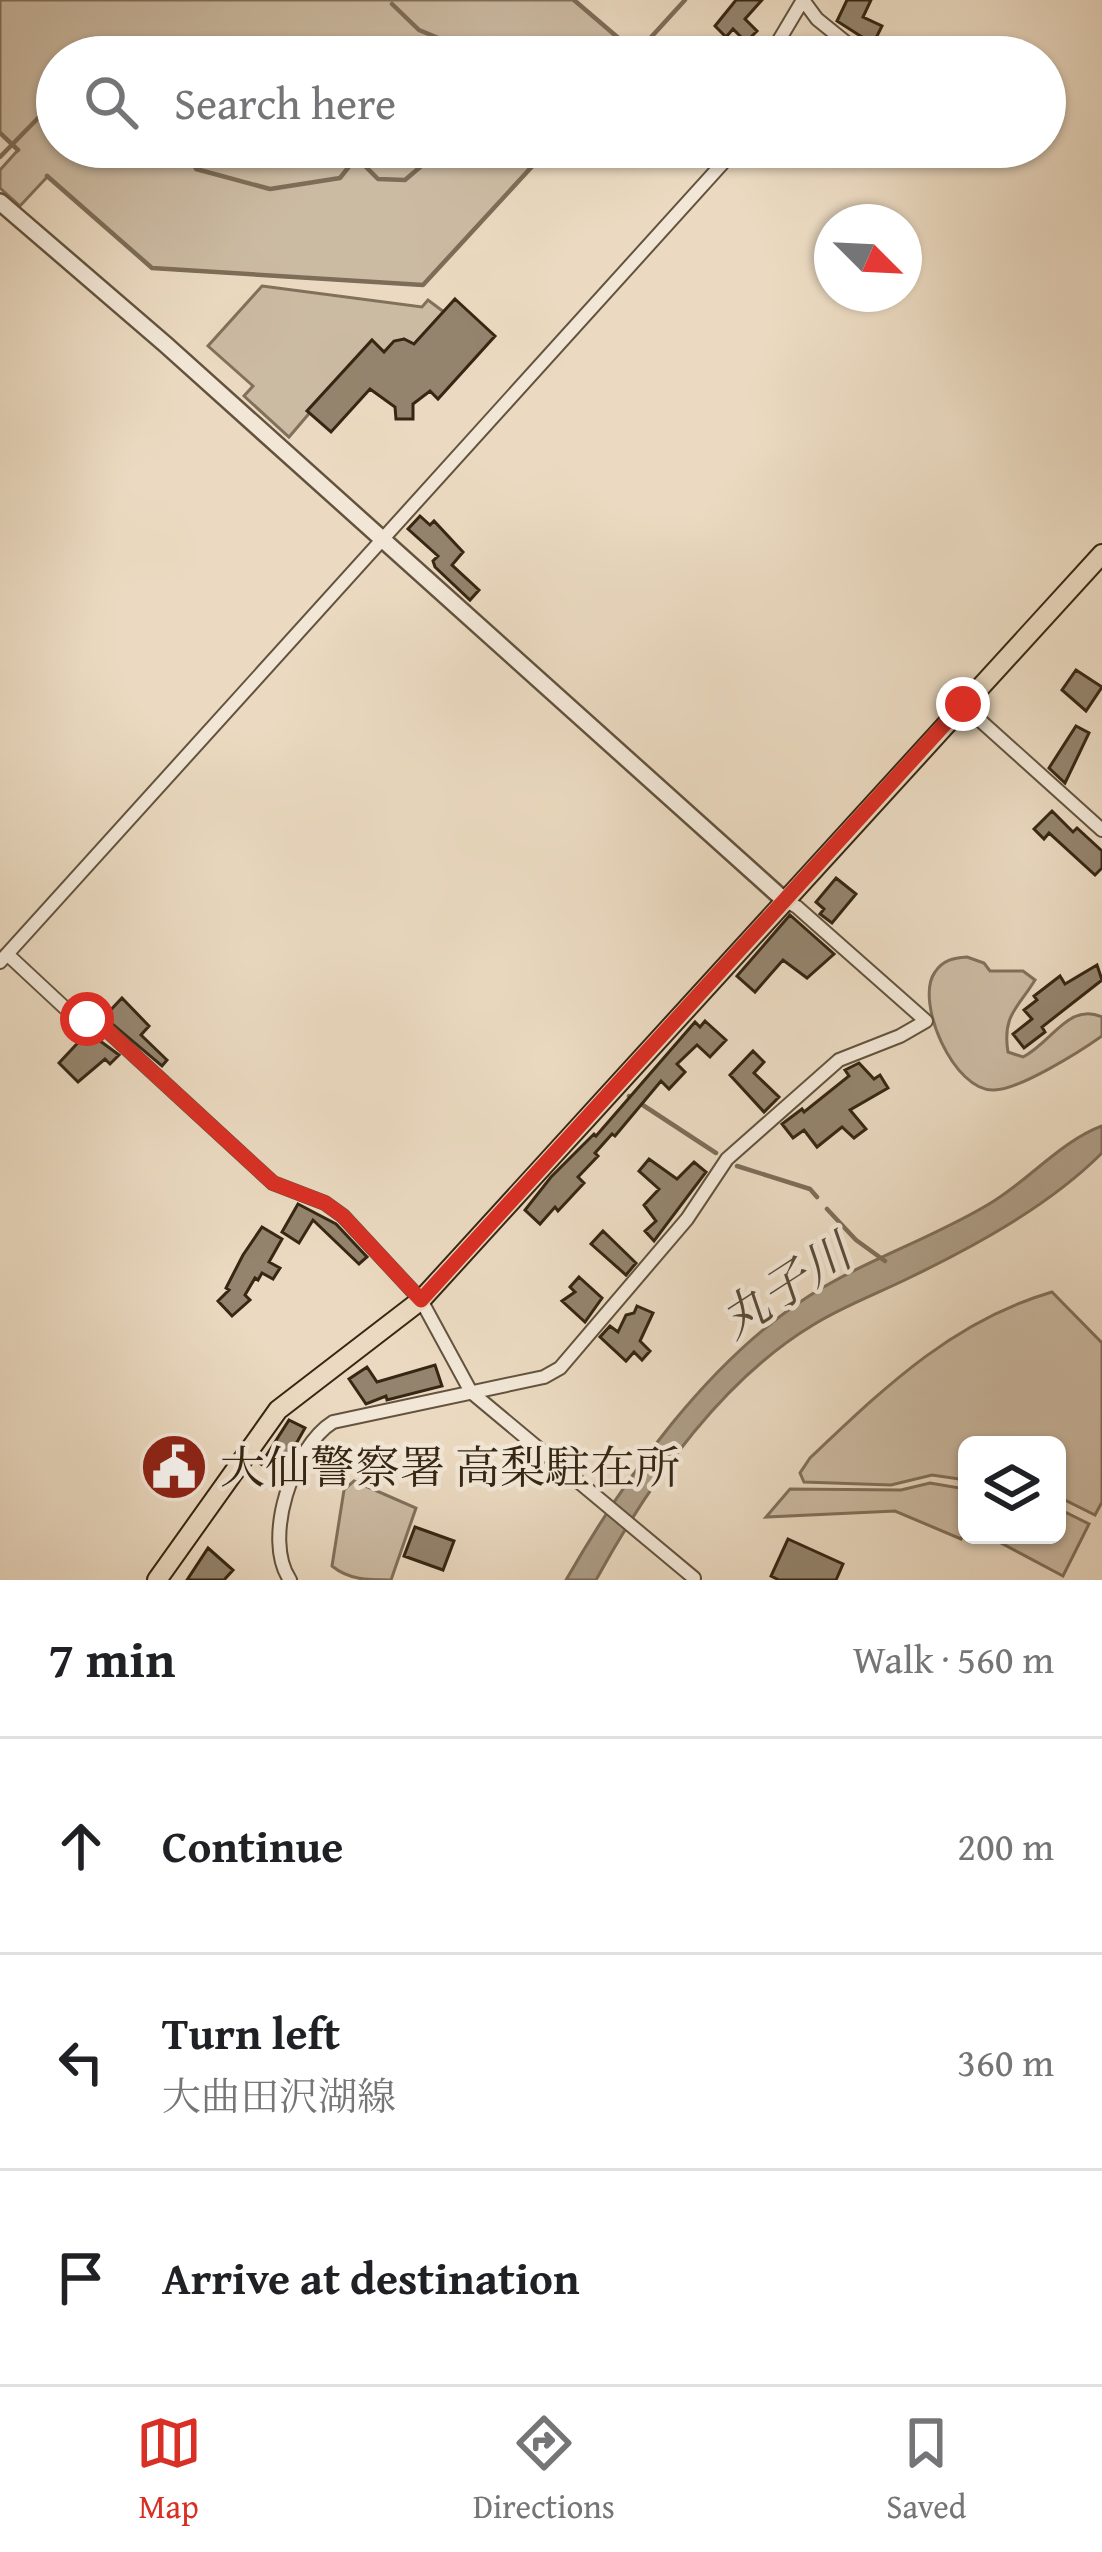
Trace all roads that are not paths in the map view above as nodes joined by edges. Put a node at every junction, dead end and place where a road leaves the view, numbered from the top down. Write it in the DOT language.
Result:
graph roads {
  1 [pos="803,0"];
  2 [pos="782,36"];
  3 [pos="838,36"];
  4 [pos="718,168"];
  5 [pos="0,202"];
  6 [pos="382,538"];
  7 [pos="1102,554"];
  8 [pos="963,704"];
  9 [pos="1102,830"];
  10 [pos="784,900"];
  11 [pos="4,958"];
  12 [pos="421,1300"];
  13 [pos="471,1392"];
  14 [pos="158,1580"];
  15 [pos="290,1580"];
  16 [pos="694,1580"];
  1 -- 2 [label="street"];
  1 -- 3 [label="street"];
  4 -- 6 [label="street"];
  5 -- 6 [label="street"];
  6 -- 10 [label="street"];
  6 -- 11 [label="street"];
  7 -- 8 [label="main road"];
  8 -- 9 [label="street"];
  8 -- 10 [label="main road"];
  10 -- 12 [label="main road"];
  10 -- 13 [label="street"];
  11 -- 12 [label="street"];
  12 -- 13 [label="street"];
  12 -- 14 [label="main road"];
  13 -- 15 [label="street"];
  13 -- 16 [label="street"];
}
